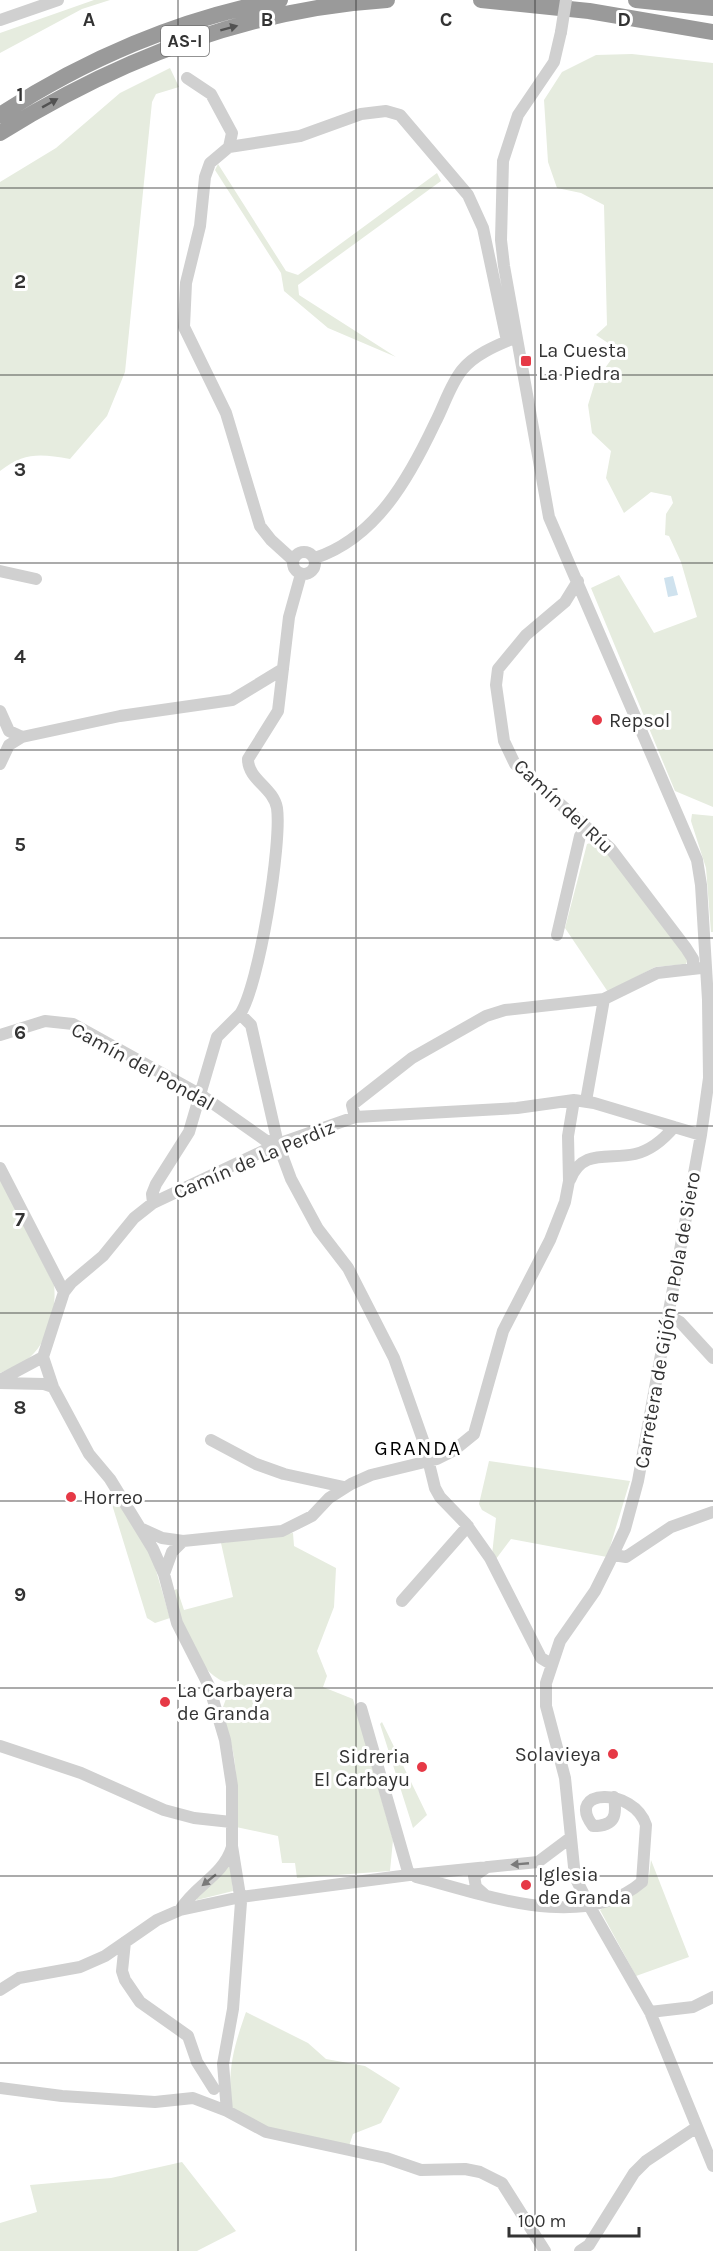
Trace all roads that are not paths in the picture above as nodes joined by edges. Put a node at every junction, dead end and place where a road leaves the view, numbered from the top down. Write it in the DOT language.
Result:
graph roads {
  1 [pos="58,0"];
  2 [pos="246,0"];
  3 [pos="280,0"];
  4 [pos="387,0"];
  5 [pos="481,0"];
  6 [pos="566,0"];
  7 [pos="636,0"];
  8 [pos="713,8"];
  9 [pos="632,19"];
  10 [pos="0,20"];
  11 [pos="713,26"];
  12 [pos="713,32"];
  13 [pos="114,53"];
  14 [pos="187,78"];
  15 [pos="0,116"];
  16 [pos="0,133"];
  17 [pos="228,147"];
  18 [pos="511,339"];
  19 [pos="315,558"];
  20 [pos="293,560"];
  21 [pos="0,571"];
  22 [pos="301,574"];
  23 [pos="36,579"];
  24 [pos="578,581"];
  25 [pos="283,669"];
  26 [pos="0,711"];
  27 [pos="22,737"];
  28 [pos="0,764"];
  29 [pos="586,828"];
  30 [pos="557,935"];
  31 [pos="699,968"];
  32 [pos="604,999"];
  33 [pos="710,1000"];
  34 [pos="240,1014"];
  35 [pos="0,1035"];
  36 [pos="201,1095"];
  37 [pos="580,1100"];
  38 [pos="355,1117"];
  39 [pos="708,1120"];
  40 [pos="680,1128"];
  41 [pos="701,1135"];
  42 [pos="278,1144"];
  43 [pos="696,1164"];
  44 [pos="0,1168"];
  45 [pos="569,1181"];
  46 [pos="153,1203"];
  47 [pos="64,1292"];
  48 [pos="669,1316"];
  49 [pos="43,1357"];
  50 [pos="713,1358"];
  51 [pos="0,1382"];
  52 [pos="53,1387"];
  53 [pos="211,1440"];
  54 [pos="428,1461"];
  55 [pos="344,1487"];
  56 [pos="713,1512"];
  57 [pos="468,1526"];
  58 [pos="140,1528"];
  59 [pos="183,1541"];
  60 [pos="613,1555"];
  61 [pos="164,1574"];
  62 [pos="402,1601"];
  63 [pos="551,1664"];
  64 [pos="361,1708"];
  65 [pos="0,1746"];
  66 [pos="614,1797"];
  67 [pos="231,1822"];
  68 [pos="232,1846"];
  69 [pos="567,1846"];
  70 [pos="488,1867"];
  71 [pos="409,1875"];
  72 [pos="580,1890"];
  73 [pos="485,1895"];
  74 [pos="241,1897"];
  75 [pos="556,1907"];
  76 [pos="590,1907"];
  77 [pos="180,1910"];
  78 [pos="125,1942"];
  79 [pos="0,1990"];
  80 [pos="713,1997"];
  81 [pos="650,2012"];
  82 [pos="0,2088"];
  83 [pos="218,2088"];
  84 [pos="186,2098"];
  85 [pos="226,2111"];
  86 [pos="697,2127"];
  87 [pos="713,2166"];
  88 [pos="585,2249"];
  89 [pos="545,2251"];
  1 -- 10 [label="street"];
  2 -- 13 [label="highway"];
  3 -- 13 [label="highway, AS-I"];
  16 -- 4 [label="highway, AS-I, one-way"];
  5 -- 9 [label="highway"];
  6 -- 18 [label="street, Carretera de Gijón a Pola de Siero, bridge"];
  7 -- 8 [label="highway"];
  9 -- 11 [label="highway"];
  9 -- 12 [label="highway"];
  13 -- 15 [label="highway, AS-I"];
  14 -- 17 [label="street"];
  17 -- 18 [label="street"];
  17 -- 20 [label="street"];
  18 -- 19 [label="street"];
  18 -- 24 [label="street, Carretera de Gijón a Pola de Siero"];
  19 -- 20 [label="street"];
  19 -- 22 [label="street"];
  20 -- 22 [label="street"];
  21 -- 23 [label="street"];
  22 -- 25 [label="street"];
  24 -- 29 [label="street, Camín del Ríu"];
  24 -- 31 [label="street, Carretera de Gijón a Pola de Siero"];
  25 -- 27 [label="street"];
  25 -- 34 [label="street"];
  26 -- 27 [label="street"];
  27 -- 28 [label="street"];
  29 -- 30 [label="street"];
  29 -- 31 [label="street, Camín del Ríu"];
  31 -- 32 [label="street"];
  31 -- 33 [label="street, Carretera de Gijón a Pola de Siero"];
  32 -- 37 [label="street"];
  32 -- 38 [label="street"];
  33 -- 39 [label="street, Carretera de Gijón a Pola de Siero"];
  34 -- 36 [label="street"];
  34 -- 42 [label="street"];
  35 -- 36 [label="street, Camín del Pondal"];
  36 -- 42 [label="street, Camín del Pondal"];
  36 -- 46 [label="street"];
  37 -- 38 [label="street, Camín de La Perdiz"];
  37 -- 40 [label="street, Camín de La Perdiz"];
  37 -- 45 [label="street"];
  38 -- 42 [label="street, Camín de La Perdiz"];
  39 -- 41 [label="street, Carretera de Gijón a Pola de Siero"];
  40 -- 41 [label="street, Camín de La Perdiz"];
  40 -- 43 [label="street"];
  40 -- 45 [label="street"];
  41 -- 43 [label="street, Carretera de Gijón a Pola de Siero"];
  42 -- 46 [label="street, Camín de La Perdiz"];
  42 -- 54 [label="street"];
  43 -- 48 [label="street, Carretera de Gijón a Pola de Siero"];
  44 -- 47 [label="street"];
  45 -- 54 [label="street"];
  46 -- 47 [label="street, Camín de La Perdiz"];
  47 -- 49 [label="street, Camín de La Perdiz"];
  48 -- 50 [label="street"];
  48 -- 60 [label="street, Carretera de Gijón a Pola de Siero"];
  49 -- 51 [label="street"];
  49 -- 52 [label="street"];
  51 -- 52 [label="street"];
  52 -- 58 [label="street"];
  53 -- 55 [label="street"];
  54 -- 55 [label="street"];
  54 -- 57 [label="street"];
  55 -- 59 [label="street"];
  56 -- 60 [label="street"];
  57 -- 62 [label="street"];
  57 -- 63 [label="street"];
  58 -- 59 [label="street"];
  58 -- 61 [label="street"];
  59 -- 61 [label="street"];
  60 -- 63 [label="street, Carretera de Gijón a Pola de Siero"];
  61 -- 67 [label="street"];
  63 -- 69 [label="street, Carretera de Gijón a Pola de Siero"];
  64 -- 71 [label="street"];
  65 -- 67 [label="street"];
  66 -- 76 [label="street"];
  67 -- 68 [label="street"];
  68 -- 74 [label="street"];
  68 -- 77 [label="street, one-way"];
  69 -- 70 [label="street, one-way"];
  69 -- 72 [label="street, Carretera de Gijón a Pola de Siero"];
  70 -- 71 [label="street"];
  70 -- 73 [label="street"];
  71 -- 73 [label="street"];
  71 -- 74 [label="street"];
  72 -- 75 [label="street"];
  72 -- 76 [label="street, Carretera de Gijón a Pola de Siero"];
  73 -- 75 [label="street"];
  74 -- 77 [label="street"];
  74 -- 83 [label="street"];
  75 -- 76 [label="street"];
  76 -- 81 [label="street, Carretera de Gijón a Pola de Siero"];
  77 -- 78 [label="street"];
  78 -- 79 [label="street"];
  78 -- 83 [label="street"];
  80 -- 81 [label="street"];
  81 -- 86 [label="street, Carretera de Gijón a Pola de Siero"];
  82 -- 84 [label="street"];
  83 -- 84 [label="street"];
  83 -- 85 [label="street"];
  84 -- 85 [label="street"];
  85 -- 89 [label="street"];
  86 -- 87 [label="street, Carretera de Gijón a Pola de Siero"];
  86 -- 88 [label="street"];
}
